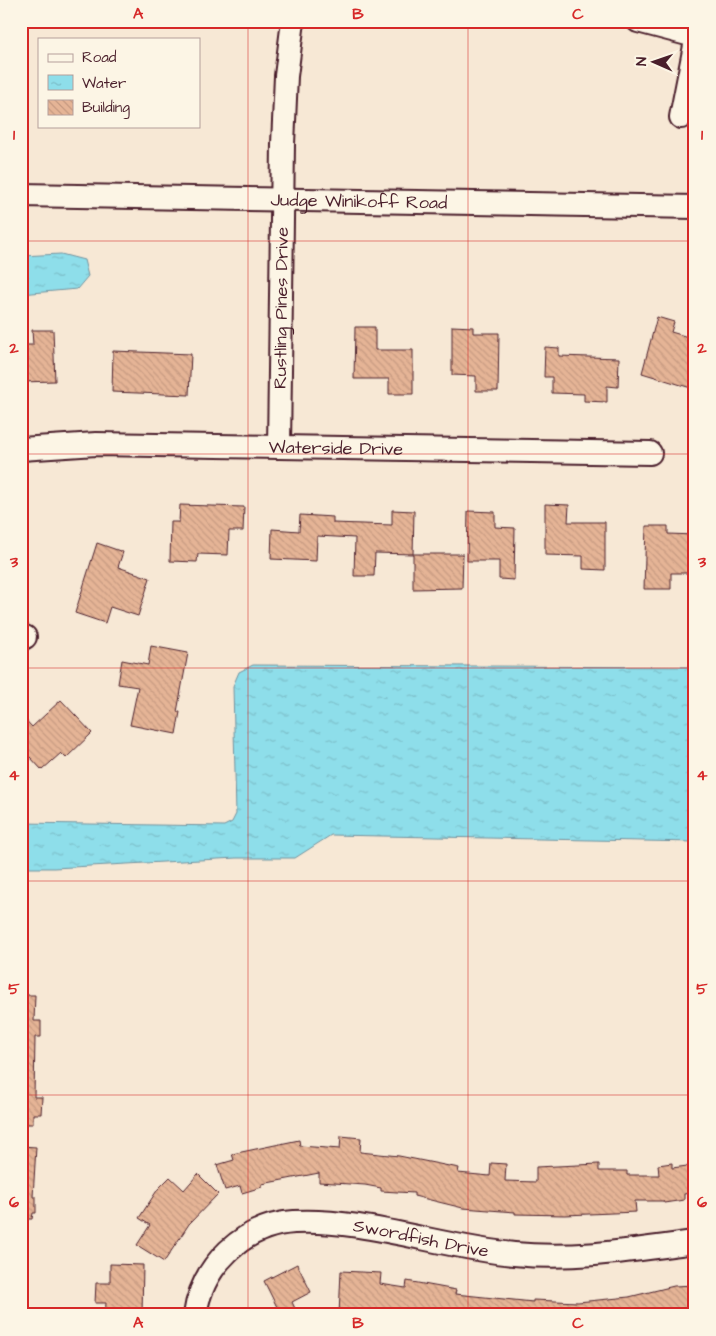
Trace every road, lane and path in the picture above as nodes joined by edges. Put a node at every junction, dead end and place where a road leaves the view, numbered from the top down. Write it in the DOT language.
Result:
graph roads {
  1 [pos="293,21"];
  2 [pos="638,21"];
  3 [pos="695,36"];
  4 [pos="695,46"];
  5 [pos="681,118"];
  6 [pos="21,195"];
  7 [pos="282,199"];
  8 [pos="695,207"];
  9 [pos="279,447"];
  10 [pos="21,449"];
  11 [pos="650,453"];
  12 [pos="695,1242"];
  13 [pos="194,1315"];
  1 -- 7 [label="street, Rustling Pines Drive"];
  2 -- 3 [label="street"];
  4 -- 5 [label="street"];
  6 -- 7 [label="street, Judge Winikoff Road"];
  7 -- 8 [label="street, Judge Winikoff Road"];
  7 -- 9 [label="street, Rustling Pines Drive"];
  9 -- 10 [label="street, Waterside Drive"];
  9 -- 11 [label="street, Waterside Drive"];
  12 -- 13 [label="street, Swordfish Drive"];
}
